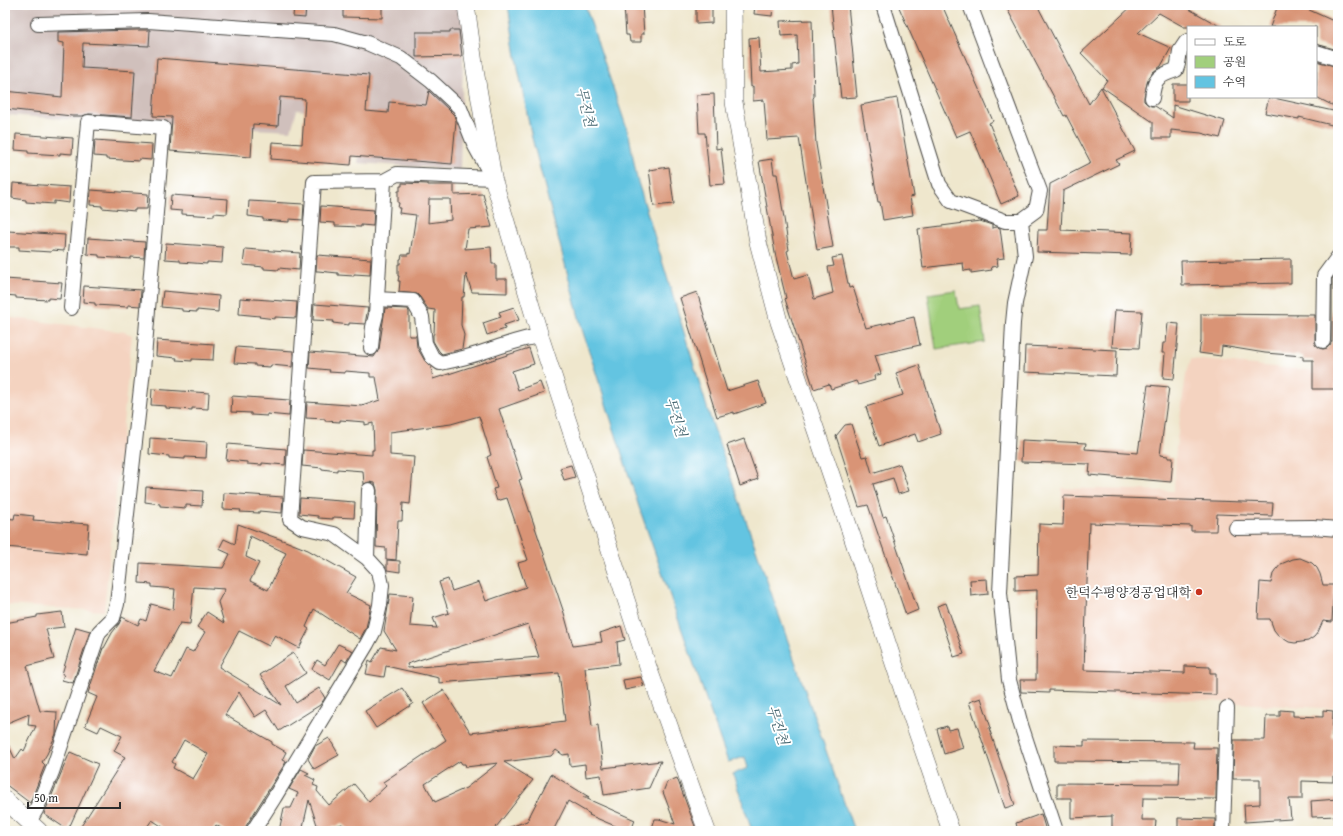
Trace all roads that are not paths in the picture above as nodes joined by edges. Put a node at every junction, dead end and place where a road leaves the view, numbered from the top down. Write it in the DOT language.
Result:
graph roads {
  1 [pos="466,5"];
  2 [pos="733,5"];
  3 [pos="883,5"];
  4 [pos="970,5"];
  5 [pos="38,24"];
  6 [pos="1187,42"];
  7 [pos="1317,52"];
  8 [pos="1338,59"];
  9 [pos="1152,98"];
  10 [pos="493,178"];
  11 [pos="384,181"];
  12 [pos="1021,221"];
  13 [pos="1338,257"];
  14 [pos="377,299"];
  15 [pos="71,308"];
  16 [pos="540,336"];
  17 [pos="1323,341"];
  18 [pos="371,348"];
  19 [pos="369,490"];
  20 [pos="1236,528"];
  21 [pos="1338,530"];
  22 [pos="366,558"];
  23 [pos="1227,708"];
  24 [pos="5,800"];
  25 [pos="34,826"];
  26 [pos="253,831"];
  27 [pos="706,831"];
  28 [pos="951,831"];
  29 [pos="1056,831"];
  30 [pos="1224,831"];
  1 -- 10 [label="street"];
  2 -- 28 [label="street"];
  3 -- 12 [label="street"];
  4 -- 12 [label="street"];
  5 -- 10 [label="street"];
  6 -- 9 [label="street"];
  7 -- 8 [label="street"];
  10 -- 11 [label="street"];
  10 -- 16 [label="street"];
  11 -- 14 [label="street"];
  11 -- 22 [label="street"];
  12 -- 29 [label="street"];
  13 -- 17 [label="street"];
  14 -- 16 [label="street"];
  14 -- 18 [label="street"];
  15 -- 25 [label="street"];
  16 -- 27 [label="street"];
  19 -- 22 [label="street"];
  20 -- 21 [label="street"];
  22 -- 26 [label="street"];
  23 -- 30 [label="street"];
  24 -- 25 [label="street"];
}
